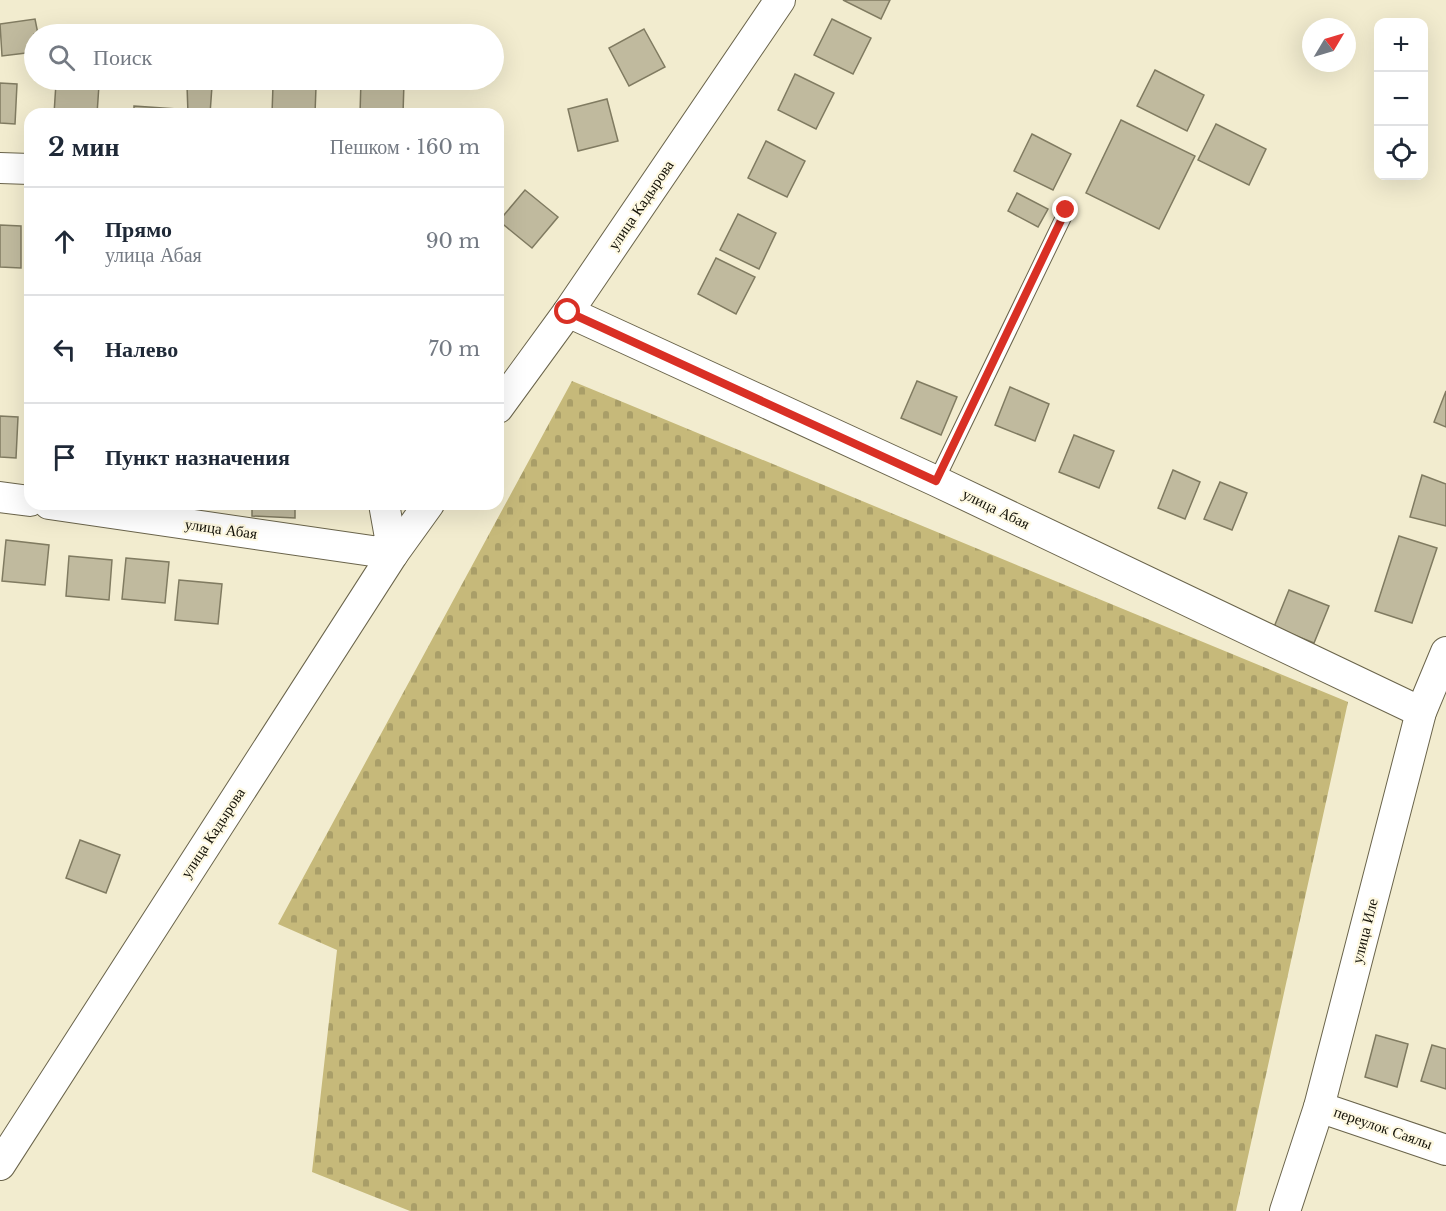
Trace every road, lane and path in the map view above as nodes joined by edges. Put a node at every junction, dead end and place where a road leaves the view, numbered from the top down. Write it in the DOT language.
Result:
graph roads {
  1 [pos="780,0"];
  2 [pos="0,168"];
  3 [pos="24,169"];
  4 [pos="1066,210"];
  5 [pos="568,312"];
  6 [pos="504,400"];
  7 [pos="936,481"];
  8 [pos="0,497"];
  9 [pos="24,500"];
  10 [pos="91,510"];
  11 [pos="385,510"];
  12 [pos="425,510"];
  13 [pos="393,554"];
  14 [pos="1446,652"];
  15 [pos="1421,712"];
  16 [pos="1319,1107"];
  17 [pos="1446,1150"];
  18 [pos="0,1165"];
  19 [pos="1286,1211"];
  1 -- 5 [label="street, улица Кадырова"];
  2 -- 3 [label="street"];
  4 -- 7 [label="lane"];
  5 -- 6 [label="street, улица Кадырова"];
  5 -- 7 [label="street, улица Абая"];
  7 -- 15 [label="street, улица Абая"];
  8 -- 9 [label="street"];
  10 -- 13 [label="street, улица Абая"];
  11 -- 13 [label="street"];
  12 -- 13 [label="street, улица Кадырова"];
  13 -- 18 [label="street, улица Кадырова"];
  14 -- 15 [label="street, улица Иле"];
  15 -- 16 [label="street, улица Иле"];
  16 -- 17 [label="street, переулок Саялы"];
  16 -- 19 [label="street, улица Иле"];
}
